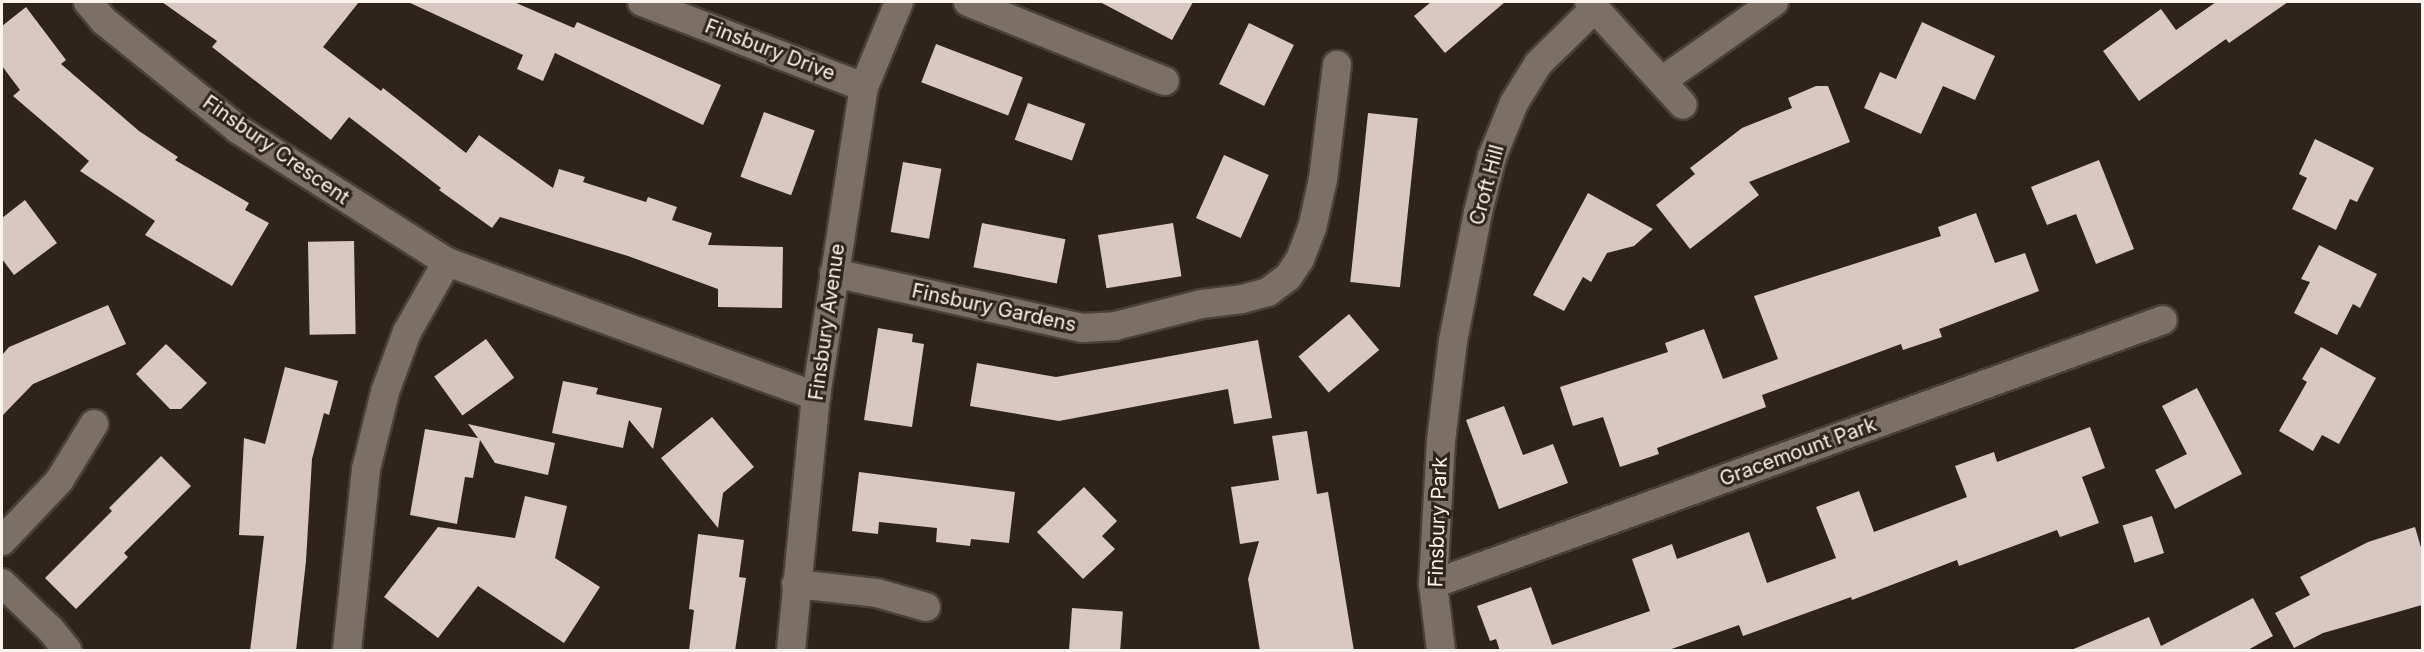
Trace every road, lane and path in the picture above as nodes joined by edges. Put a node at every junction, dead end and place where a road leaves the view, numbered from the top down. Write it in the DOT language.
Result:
graph roads {
  1 [pos="88,2"];
  2 [pos="642,2"];
  3 [pos="899,2"];
  4 [pos="968,2"];
  5 [pos="1774,2"];
  6 [pos="1592,5"];
  7 [pos="1337,65"];
  8 [pos="1663,80"];
  9 [pos="1165,81"];
  10 [pos="864,87"];
  11 [pos="1683,105"];
  12 [pos="447,262"];
  13 [pos="834,273"];
  14 [pos="2163,320"];
  15 [pos="1445,394"];
  16 [pos="816,396"];
  17 [pos="94,424"];
  18 [pos="2,541"];
  19 [pos="2,583"];
  20 [pos="796,584"];
  21 [pos="1433,584"];
  22 [pos="926,608"];
  23 [pos="67,651"];
  24 [pos="347,651"];
  25 [pos="791,651"];
  26 [pos="1441,651"];
  1 -- 12 [label="street, Finsbury Crescent"];
  2 -- 10 [label="street, Finsbury Drive"];
  3 -- 10 [label="street, Finsbury Avenue"];
  4 -- 9 [label="street"];
  5 -- 8 [label="street"];
  6 -- 8 [label="street, Croft Hill"];
  6 -- 15 [label="street, Croft Hill"];
  7 -- 13 [label="street, Finsbury Gardens"];
  8 -- 11 [label="street, Croft Hill"];
  10 -- 13 [label="street, Finsbury Avenue"];
  12 -- 16 [label="street, Finsbury Crescent"];
  12 -- 24 [label="street"];
  13 -- 16 [label="street, Finsbury Avenue"];
  14 -- 21 [label="street, Gracemount Park"];
  15 -- 21 [label="street, Finsbury Park"];
  16 -- 20 [label="street, Finsbury Avenue"];
  17 -- 18 [label="street"];
  19 -- 23 [label="street"];
  20 -- 22 [label="street"];
  20 -- 25 [label="street, Finsbury Avenue"];
  21 -- 26 [label="street, Finsbury Park"];
}
